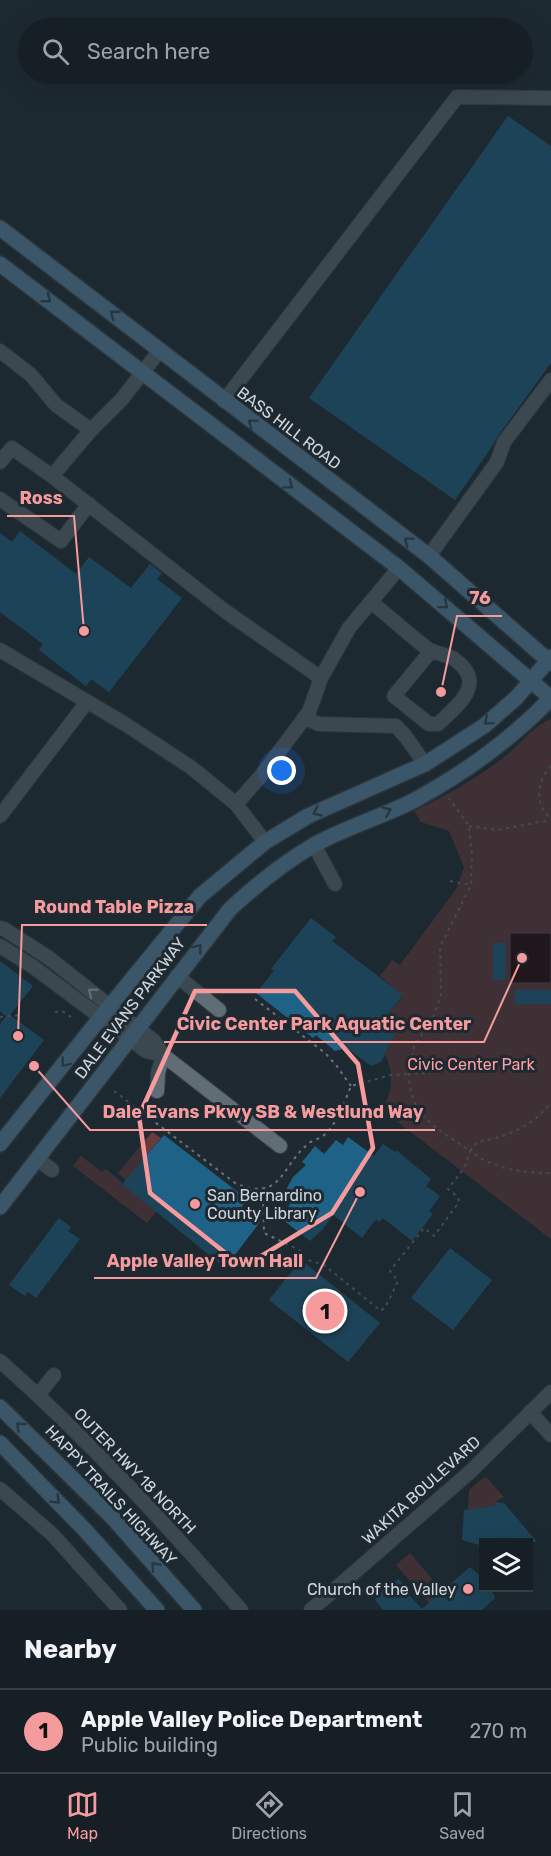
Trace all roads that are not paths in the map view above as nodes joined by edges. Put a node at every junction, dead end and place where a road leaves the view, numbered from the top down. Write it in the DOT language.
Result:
graph roads {
  1 [pos="551,98"];
  2 [pos="0,228"];
  3 [pos="0,264"];
  4 [pos="160,350"];
  5 [pos="0,351"];
  6 [pos="142,373"];
  7 [pos="551,380"];
  8 [pos="224,401"];
  9 [pos="91,430"];
  10 [pos="0,462"];
  11 [pos="52,476"];
  12 [pos="0,499"];
  13 [pos="89,504"];
  14 [pos="429,556"];
  15 [pos="399,568"];
  16 [pos="371,602"];
  17 [pos="0,650"];
  18 [pos="431,651"];
  19 [pos="550,660"];
  20 [pos="321,678"];
  21 [pos="531,681"];
  22 [pos="551,698"];
  23 [pos="87,702"];
  24 [pos="304,718"];
  25 [pos="424,764"];
  26 [pos="236,804"];
  27 [pos="0,816"];
  28 [pos="265,842"];
  29 [pos="314,845"];
  30 [pos="335,884"];
  31 [pos="0,928"];
  32 [pos="0,946"];
  33 [pos="177,976"];
  34 [pos="105,1011"];
  35 [pos="219,1011"];
  36 [pos="134,1034"];
  37 [pos="163,1055"];
  38 [pos="157,1091"];
  39 [pos="0,1144"];
  40 [pos="280,1146"];
  41 [pos="37,1159"];
  42 [pos="52,1170"];
  43 [pos="0,1207"];
  44 [pos="0,1361"];
  45 [pos="54,1375"];
  46 [pos="551,1392"];
  47 [pos="38,1395"];
  48 [pos="0,1407"];
  49 [pos="530,1412"];
  50 [pos="551,1435"];
  51 [pos="0,1443"];
  52 [pos="0,1489"];
  53 [pos="120,1610"];
  54 [pos="157,1610"];
  55 [pos="194,1610"];
  56 [pos="241,1610"];
  57 [pos="311,1610"];
  1 -- 8 [label="street"];
  4 -- 2 [label="main road, BASS HILL ROAD, one-way"];
  3 -- 6 [label="main road, one-way"];
  4 -- 6 [label="street"];
  4 -- 8 [label="main road, BASS HILL ROAD"];
  5 -- 9 [label="street"];
  6 -- 9 [label="street"];
  6 -- 15 [label="main road, one-way"];
  7 -- 14 [label="street"];
  14 -- 8 [label="main road, BASS HILL ROAD, one-way"];
  9 -- 11 [label="street"];
  10 -- 11 [label="street"];
  11 -- 13 [label="street"];
  12 -- 13 [label="street"];
  13 -- 20 [label="street"];
  14 -- 19 [label="main road, BASS HILL ROAD"];
  15 -- 16 [label="street"];
  15 -- 21 [label="main road, one-way"];
  16 -- 18 [label="street"];
  16 -- 20 [label="street"];
  17 -- 23 [label="street"];
  18 -- 18 [label="street"];
  19 -- 21 [label="main road, DALE EVANS PARKWAY"];
  20 -- 24 [label="street"];
  21 -- 22 [label="main road"];
  21 -- 25 [label="main road, DALE EVANS PARKWAY, one-way"];
  29 -- 22 [label="main road, DALE EVANS PARKWAY, one-way"];
  23 -- 26 [label="street"];
  23 -- 27 [label="street"];
  24 -- 25 [label="street"];
  24 -- 26 [label="street"];
  25 -- 28 [label="main road, DALE EVANS PARKWAY, one-way"];
  26 -- 28 [label="street"];
  28 -- 34 [label="main road, DALE EVANS PARKWAY"];
  29 -- 30 [label="street"];
  33 -- 29 [label="main road, DALE EVANS PARKWAY, one-way"];
  34 -- 31 [label="street, one-way"];
  32 -- 34 [label="street"];
  33 -- 35 [label="street"];
  33 -- 36 [label="main road, DALE EVANS PARKWAY"];
  34 -- 36 [label="street"];
  34 -- 39 [label="main road, DALE EVANS PARKWAY, one-way"];
  36 -- 37 [label="street"];
  36 -- 41 [label="main road, DALE EVANS PARKWAY"];
  37 -- 38 [label="street"];
  37 -- 40 [label="street"];
  41 -- 42 [label="street"];
  41 -- 43 [label="main road, DALE EVANS PARKWAY"];
  44 -- 47 [label="street, OUTER HWY 18 NORTH"];
  45 -- 47 [label="street"];
  46 -- 49 [label="street, WAKITA BOULEVARD"];
  47 -- 56 [label="street, OUTER HWY 18 NORTH"];
  55 -- 48 [label="main road, HAPPY TRAILS HIGHWAY, one-way"];
  49 -- 50 [label="street"];
  49 -- 57 [label="street, WAKITA BOULEVARD"];
  51 -- 54 [label="main road, one-way"];
  52 -- 53 [label="street"];
}
